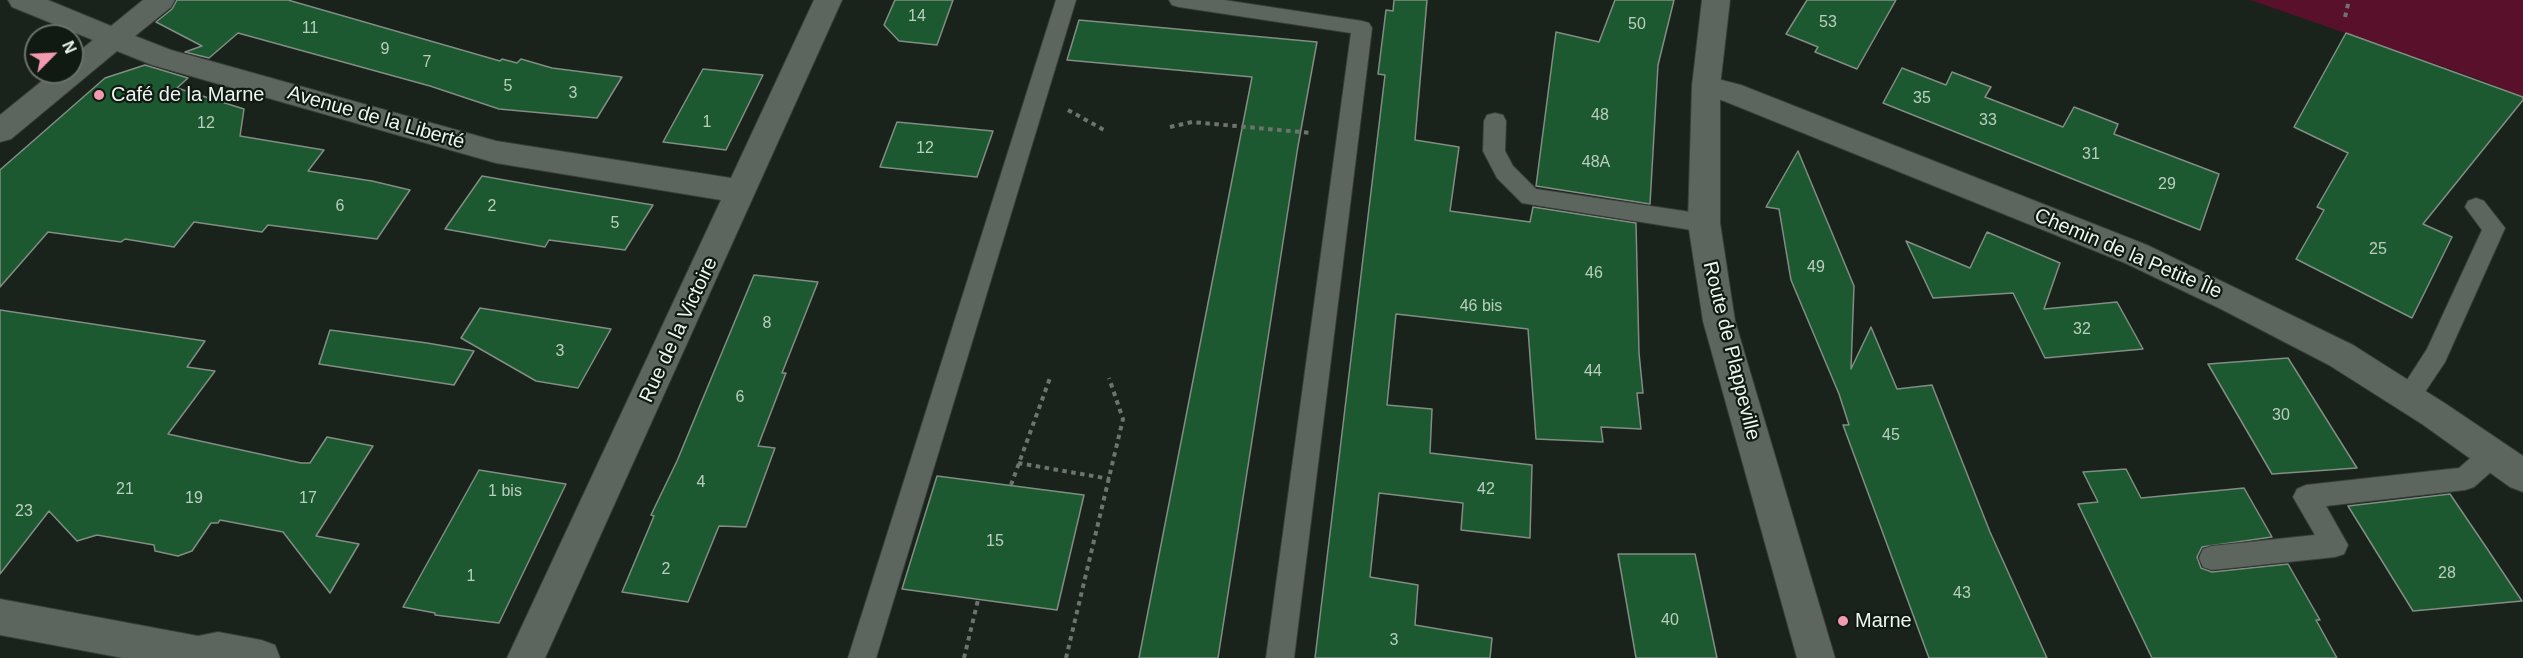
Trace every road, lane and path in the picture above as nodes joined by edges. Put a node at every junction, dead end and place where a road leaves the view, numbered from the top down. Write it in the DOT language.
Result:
graph roads {
  1 [pos="22,0"];
  2 [pos="161,0"];
  3 [pos="828,0"];
  4 [pos="1066,0"];
  5 [pos="1179,0"];
  6 [pos="1716,0"];
  7 [pos="2349,0"];
  8 [pos="2345,17"];
  9 [pos="113,38"];
  10 [pos="84,62"];
  11 [pos="57,84"];
  12 [pos="1706,86"];
  13 [pos="1495,121"];
  14 [pos="1170,127"];
  15 [pos="0,131"];
  16 [pos="1348,136"];
  17 [pos="742,192"];
  18 [pos="2476,207"];
  19 [pos="1704,223"];
  20 [pos="1050,378"];
  21 [pos="1109,378"];
  22 [pos="2408,397"];
  23 [pos="2492,455"];
  24 [pos="1018,463"];
  25 [pos="2523,476"];
  26 [pos="1110,479"];
  27 [pos="1011,485"];
  28 [pos="2212,558"];
  29 [pos="978,600"];
  30 [pos="0,617"];
  31 [pos="261,658"];
  32 [pos="526,658"];
  33 [pos="862,658"];
  34 [pos="964,658"];
  35 [pos="1066,658"];
  36 [pos="1280,658"];
  37 [pos="1816,658"];
  1 -- 9 [label="street, Avenue de la Liberté"];
  2 -- 9 [label="street"];
  3 -- 17 [label="street, Rue de la Victoire"];
  4 -- 33 [label="lane"];
  5 -- 16 [label="lane"];
  6 -- 12 [label="street, Route de Plappeville"];
  7 -- 8 [label="path"];
  9 -- 10 [label="street"];
  9 -- 17 [label="street, Avenue de la Liberté"];
  11 -- 15 [label="street"];
  12 -- 19 [label="street, Route de Plappeville"];
  12 -- 22 [label="street, Chemin de la Petite Île"];
  13 -- 19 [label="lane"];
  14 -- 16 [label="path"];
  16 -- 36 [label="lane"];
  17 -- 32 [label="street, Rue de la Victoire"];
  18 -- 22 [label="lane"];
  19 -- 37 [label="street, Route de Plappeville"];
  20 -- 24 [label="path"];
  21 -- 26 [label="path"];
  22 -- 23 [label="street, Chemin de la Petite Île"];
  23 -- 25 [label="street, Chemin de la Petite Île"];
  23 -- 28 [label="lane"];
  24 -- 26 [label="path"];
  24 -- 27 [label="path"];
  26 -- 35 [label="path"];
  29 -- 34 [label="path"];
  30 -- 31 [label="street"];
}
